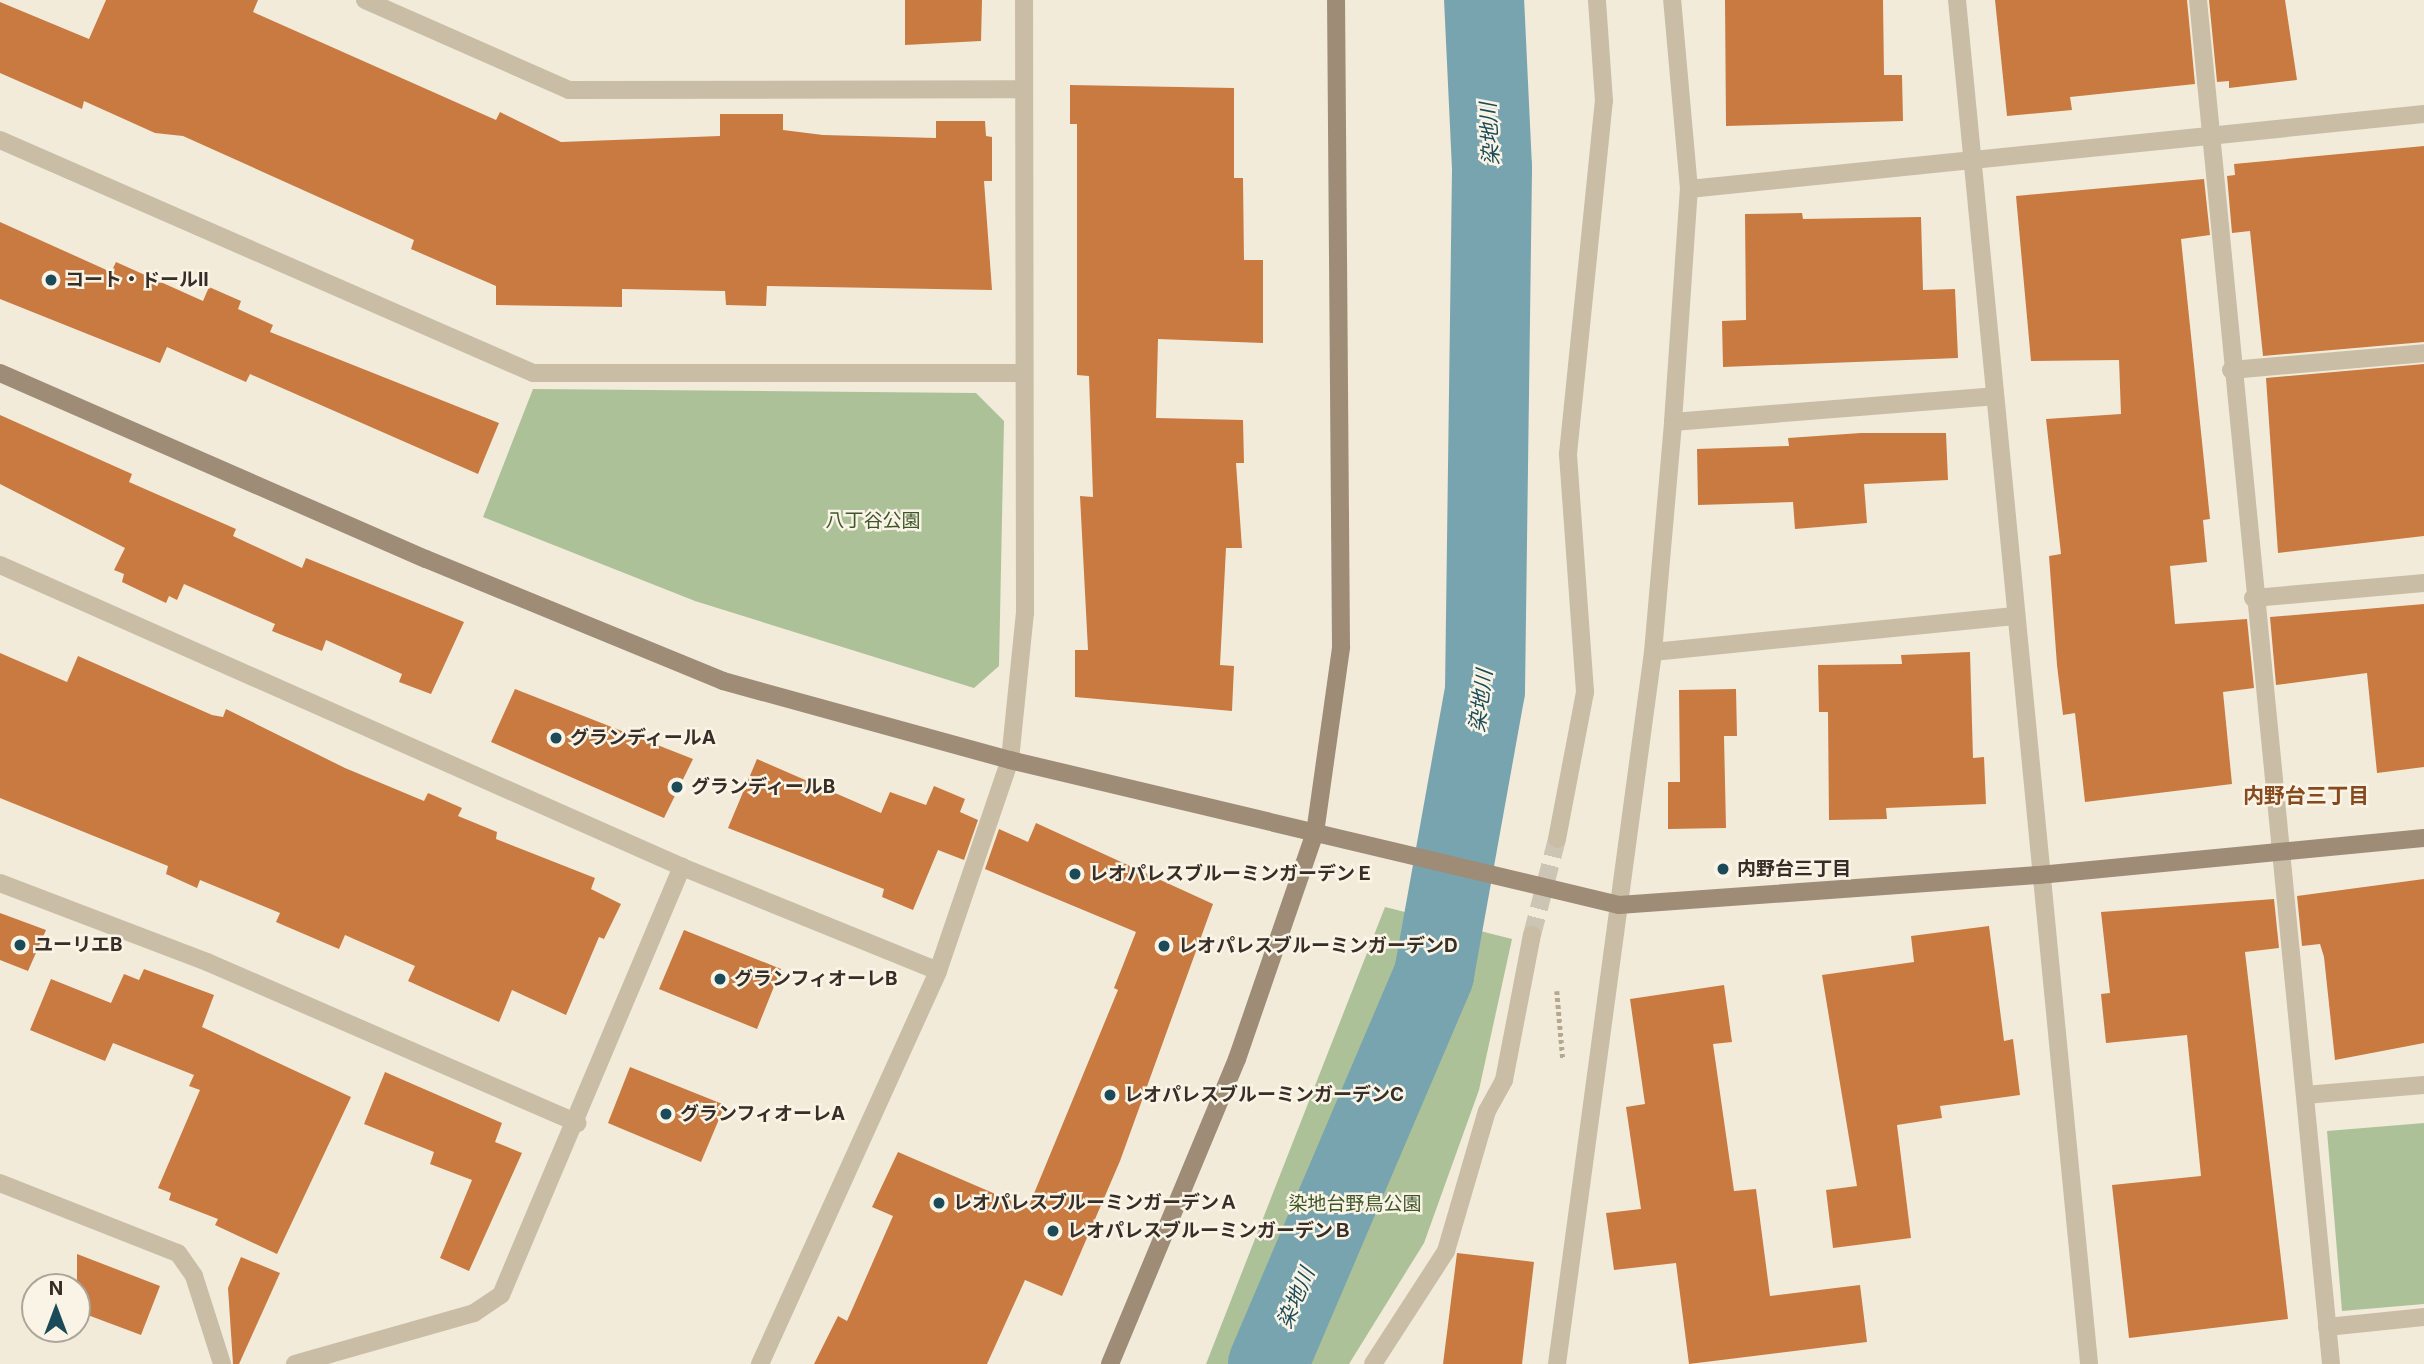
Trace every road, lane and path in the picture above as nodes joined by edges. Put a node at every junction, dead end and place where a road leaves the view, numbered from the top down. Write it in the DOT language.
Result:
graph roads {
  1 [pos="365,0"];
  2 [pos="1024,0"];
  3 [pos="1336,0"];
  4 [pos="1597,0"];
  5 [pos="1672,0"];
  6 [pos="1957,0"];
  7 [pos="2198,0"];
  8 [pos="1023,89"];
  9 [pos="2424,114"];
  10 [pos="2211,134"];
  11 [pos="0,140"];
  12 [pos="1973,159"];
  13 [pos="1689,189"];
  14 [pos="2424,353"];
  15 [pos="2231,370"];
  16 [pos="0,373"];
  17 [pos="1023,373"];
  18 [pos="1994,396"];
  19 [pos="1673,422"];
  20 [pos="0,565"];
  21 [pos="2424,583"];
  22 [pos="2253,598"];
  23 [pos="2014,616"];
  24 [pos="1653,652"];
  25 [pos="1010,760"];
  26 [pos="1315,833"];
  27 [pos="2424,838"];
  28 [pos="1557,839"];
  29 [pos="2277,853"];
  30 [pos="682,867"];
  31 [pos="2039,875"];
  32 [pos="0,883"];
  33 [pos="1619,905"];
  34 [pos="1532,935"];
  35 [pos="938,971"];
  36 [pos="1515,1009"];
  37 [pos="1564,1066"];
  38 [pos="2424,1085"];
  39 [pos="2305,1095"];
  40 [pos="578,1124"];
  41 [pos="0,1183"];
  42 [pos="2424,1317"];
  43 [pos="2327,1327"];
  44 [pos="222,1364"];
  45 [pos="295,1364"];
  46 [pos="760,1364"];
  47 [pos="1110,1364"];
  48 [pos="1373,1364"];
  49 [pos="1557,1364"];
  50 [pos="2089,1364"];
  51 [pos="2331,1364"];
  1 -- 8 [label="street"];
  2 -- 8 [label="street"];
  3 -- 26 [label="street"];
  4 -- 28 [label="street"];
  5 -- 13 [label="street"];
  6 -- 12 [label="street"];
  7 -- 10 [label="street"];
  8 -- 17 [label="street"];
  9 -- 10 [label="street"];
  10 -- 12 [label="street"];
  10 -- 15 [label="street"];
  11 -- 17 [label="street"];
  12 -- 13 [label="street"];
  12 -- 18 [label="street"];
  13 -- 19 [label="street"];
  14 -- 15 [label="street"];
  15 -- 22 [label="street"];
  16 -- 25 [label="street"];
  17 -- 25 [label="street"];
  18 -- 19 [label="street"];
  18 -- 23 [label="street"];
  19 -- 24 [label="street"];
  20 -- 30 [label="street"];
  21 -- 22 [label="street"];
  22 -- 29 [label="street"];
  23 -- 24 [label="street"];
  23 -- 31 [label="street"];
  24 -- 33 [label="street"];
  25 -- 26 [label="street"];
  25 -- 35 [label="street"];
  26 -- 33 [label="street"];
  26 -- 47 [label="street"];
  27 -- 29 [label="street"];
  29 -- 31 [label="street"];
  29 -- 39 [label="street"];
  30 -- 35 [label="street"];
  30 -- 40 [label="street"];
  31 -- 33 [label="street"];
  31 -- 50 [label="street"];
  32 -- 40 [label="street"];
  33 -- 49 [label="street"];
  34 -- 36 [label="street"];
  35 -- 46 [label="street"];
  36 -- 37 [label="path"];
  36 -- 48 [label="street"];
  38 -- 39 [label="street"];
  39 -- 43 [label="street"];
  40 -- 45 [label="street"];
  41 -- 44 [label="street"];
  42 -- 43 [label="street"];
  43 -- 51 [label="street"];
}
